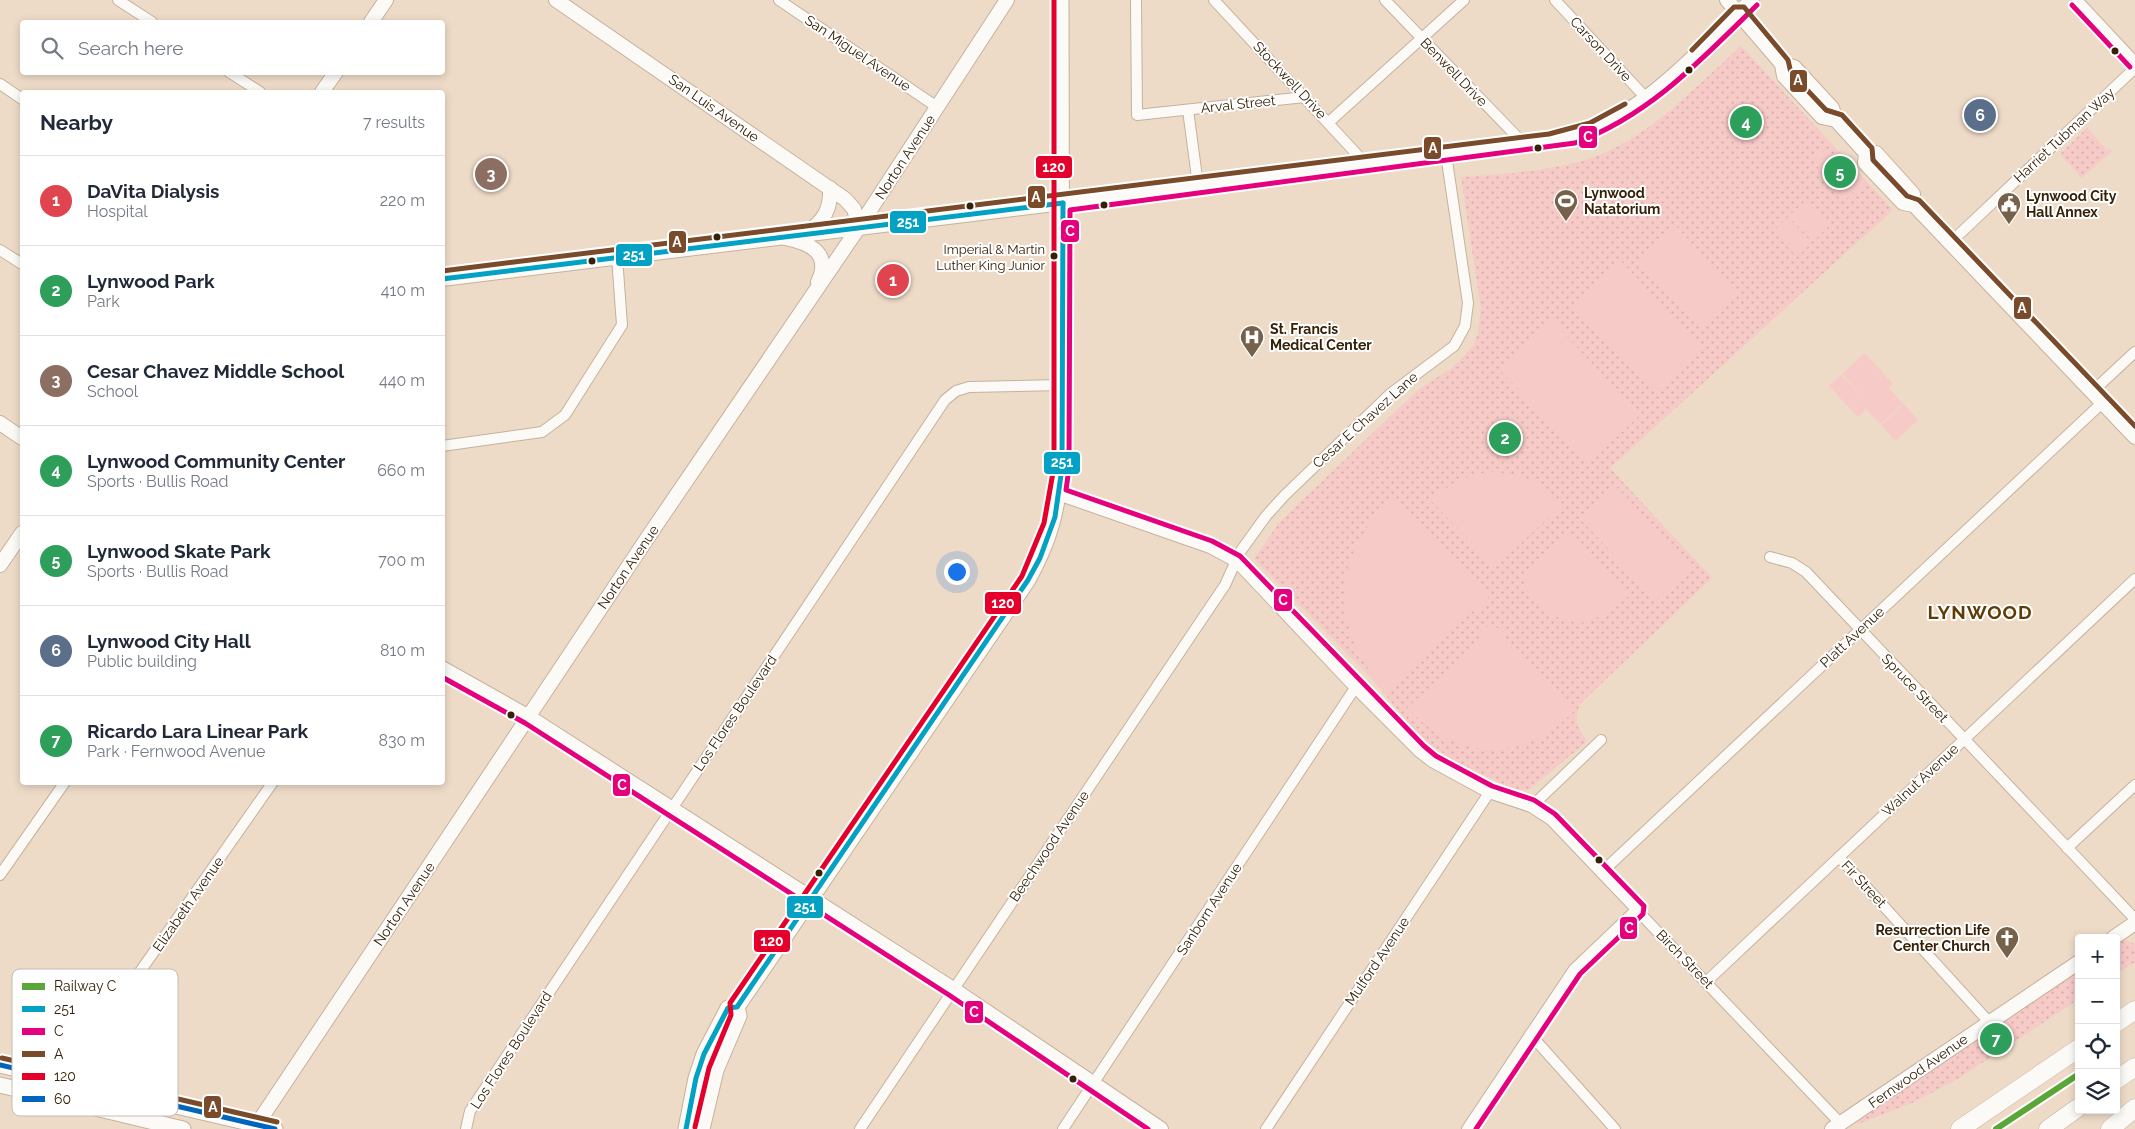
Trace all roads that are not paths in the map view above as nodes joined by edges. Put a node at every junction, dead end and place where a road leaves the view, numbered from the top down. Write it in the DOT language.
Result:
graph roads {
  1 [pos="118,0"];
  2 [pos="386,0"];
  3 [pos="556,0"];
  4 [pos="779,0"];
  5 [pos="1136,0"];
  6 [pos="1385,0"];
  7 [pos="1464,0"];
  8 [pos="1555,0"];
  9 [pos="1727,0"];
  10 [pos="1752,0"];
  11 [pos="2077,0"];
  12 [pos="1057,1"];
  13 [pos="1217,1"];
  14 [pos="1005,2"];
  15 [pos="1738,13"];
  16 [pos="149,20"];
  17 [pos="371,20"];
  18 [pos="1422,39"];
  19 [pos="2135,62"];
  20 [pos="2135,68"];
  21 [pos="234,75"];
  22 [pos="334,75"];
  23 [pos="0,84"];
  24 [pos="257,90"];
  25 [pos="323,90"];
  26 [pos="1305,97"];
  27 [pos="20,98"];
  28 [pos="1647,98"];
  29 [pos="937,107"];
  30 [pos="1188,110"];
  31 [pos="1329,122"];
  32 [pos="1524,144"];
  33 [pos="1446,154"];
  34 [pos="1364,162"];
  35 [pos="1198,185"];
  36 [pos="830,188"];
  37 [pos="1062,203"];
  38 [pos="859,227"];
  39 [pos="806,233"];
  40 [pos="777,236"];
  41 [pos="1950,243"];
  42 [pos="0,250"];
  43 [pos="618,257"];
  44 [pos="20,263"];
  45 [pos="445,279"];
  46 [pos="808,302"];
  47 [pos="2135,352"];
  48 [pos="1061,386"];
  49 [pos="2098,396"];
  50 [pos="0,423"];
  51 [pos="20,437"];
  52 [pos="2135,437"];
  53 [pos="445,446"];
  54 [pos="1058,495"];
  55 [pos="20,536"];
  56 [pos="1770,556"];
  57 [pos="1236,562"];
  58 [pos="0,565"];
  59 [pos="2135,579"];
  60 [pos="1860,630"];
  61 [pos="445,670"];
  62 [pos="1355,688"];
  63 [pos="529,717"];
  64 [pos="1964,739"];
  65 [pos="1601,740"];
  66 [pos="63,785"];
  67 [pos="272,785"];
  68 [pos="2135,785"];
  69 [pos="1489,793"];
  70 [pos="1531,807"];
  71 [pos="670,809"];
  72 [pos="2067,848"];
  73 [pos="1839,857"];
  74 [pos="1602,872"];
  75 [pos="0,875"];
  76 [pos="810,897"];
  77 [pos="1637,909"];
  78 [pos="2135,919"];
  79 [pos="2135,923"];
  80 [pos="2119,934"];
  81 [pos="2075,965"];
  82 [pos="142,969"];
  83 [pos="1706,982"];
  84 [pos="953,989"];
  85 [pos="737,1007"];
  86 [pos="2134,1011"];
  87 [pos="2120,1020"];
  88 [pos="1989,1022"];
  89 [pos="1530,1034"];
  90 [pos="2075,1051"];
  91 [pos="2135,1067"];
  92 [pos="2120,1077"];
  93 [pos="1093,1083"];
  94 [pos="2010,1096"];
  95 [pos="178,1106"];
  96 [pos="2135,1108"];
  97 [pos="192,1109"];
  98 [pos="2075,1110"];
  99 [pos="178,1114"];
  100 [pos="108,1116"];
  101 [pos="133,1124"];
  102 [pos="1837,1126"];
  103 [pos="256,1127"];
  104 [pos="183,1129"];
  105 [pos="275,1129"];
  106 [pos="466,1129"];
  107 [pos="686,1129"];
  108 [pos="702,1129"];
  109 [pos="860,1129"];
  110 [pos="1063,1129"];
  111 [pos="1161,1129"];
  112 [pos="1266,1129"];
  113 [pos="1467,1129"];
  114 [pos="1616,1129"];
  115 [pos="1946,1129"];
  116 [pos="1960,1129"];
  117 [pos="2048,1129"];
  118 [pos="2110,1129"];
  1 -- 16 [label="street"];
  2 -- 17 [label="street"];
  3 -- 36 [label="street, San Luis Avenue"];
  4 -- 29 [label="street, San Miguel Avenue"];
  5 -- 30 [label="street"];
  6 -- 18 [label="street, Benwell Drive"];
  7 -- 18 [label="street"];
  8 -- 28 [label="street, Carson Drive"];
  9 -- 15 [label="street"];
  10 -- 15 [label="street"];
  11 -- 19 [label="street"];
  12 -- 37 [label="main road"];
  13 -- 26 [label="street, Stockwell Drive"];
  14 -- 29 [label="street, Norton Avenue"];
  15 -- 28 [label="street"];
  15 -- 41 [label="street"];
  18 -- 31 [label="street"];
  18 -- 32 [label="street, Benwell Drive"];
  20 -- 41 [label="street, Harriet Tubman Way"];
  21 -- 24 [label="street"];
  22 -- 25 [label="street"];
  23 -- 27 [label="street"];
  26 -- 30 [label="street, Arval Street"];
  26 -- 31 [label="street, Stockwell Drive"];
  28 -- 32 [label="street"];
  29 -- 38 [label="street, Norton Avenue"];
  30 -- 35 [label="street, Arval Street"];
  31 -- 34 [label="street, Stockwell Drive"];
  32 -- 33 [label="street"];
  33 -- 34 [label="street"];
  33 -- 57 [label="street, Cesar E Chavez Lane"];
  34 -- 35 [label="street"];
  35 -- 37 [label="street"];
  36 -- 38 [label="street, San Luis Avenue"];
  36 -- 39 [label="street"];
  37 -- 38 [label="street"];
  37 -- 48 [label="main road"];
  38 -- 39 [label="street"];
  38 -- 46 [label="street, Norton Avenue"];
  39 -- 40 [label="street"];
  40 -- 43 [label="street"];
  40 -- 46 [label="street"];
  41 -- 49 [label="street"];
  42 -- 44 [label="street"];
  43 -- 45 [label="street"];
  43 -- 53 [label="street"];
  46 -- 63 [label="street, Norton Avenue"];
  47 -- 49 [label="street, Platt Avenue"];
  48 -- 54 [label="main road"];
  48 -- 71 [label="street, Los Flores Boulevard"];
  49 -- 52 [label="street"];
  49 -- 60 [label="street, Platt Avenue"];
  50 -- 51 [label="street"];
  54 -- 57 [label="street, Birch Street"];
  54 -- 76 [label="main road"];
  55 -- 58 [label="street"];
  56 -- 60 [label="street, Spruce Street"];
  57 -- 62 [label="street, Birch Street"];
  57 -- 84 [label="street, Beechwood Avenue"];
  59 -- 64 [label="street, Walnut Avenue"];
  60 -- 64 [label="street, Spruce Street"];
  60 -- 74 [label="street, Platt Avenue"];
  61 -- 63 [label="street"];
  62 -- 69 [label="street, Birch Street"];
  62 -- 93 [label="street, Sanborn Avenue"];
  63 -- 71 [label="street"];
  63 -- 103 [label="street, Norton Avenue"];
  64 -- 72 [label="street, Spruce Street"];
  64 -- 73 [label="street, Walnut Avenue"];
  65 -- 70 [label="street"];
  66 -- 75 [label="street"];
  67 -- 82 [label="street, Elizabeth Avenue"];
  68 -- 72 [label="street"];
  69 -- 70 [label="street, Birch Street"];
  69 -- 112 [label="street, Mulford Avenue"];
  70 -- 74 [label="street, Birch Street"];
  71 -- 76 [label="street"];
  71 -- 106 [label="street, Los Flores Boulevard"];
  72 -- 78 [label="street, Spruce Street"];
  73 -- 83 [label="street, Walnut Avenue"];
  73 -- 88 [label="street, Fir Street"];
  74 -- 77 [label="street, Birch Street"];
  76 -- 84 [label="street"];
  76 -- 85 [label="main road"];
  77 -- 83 [label="street, Birch Street"];
  77 -- 89 [label="street"];
  79 -- 80 [label="street"];
  81 -- 88 [label="street, Fernwood Avenue"];
  83 -- 102 [label="street, Birch Street"];
  84 -- 93 [label="street"];
  84 -- 109 [label="street, Beechwood Avenue"];
  85 -- 107 [label="main road"];
  85 -- 108 [label="main road"];
  86 -- 87 [label="highway"];
  88 -- 102 [label="street, Fernwood Avenue"];
  89 -- 113 [label="street"];
  89 -- 114 [label="street"];
  90 -- 94 [label="highway"];
  91 -- 92 [label="highway"];
  93 -- 110 [label="street, Sanborn Avenue"];
  93 -- 111 [label="street"];
  94 -- 115 [label="highway"];
  94 -- 116 [label="highway"];
  95 -- 97 [label="main road"];
  96 -- 118 [label="highway"];
  97 -- 99 [label="main road"];
  97 -- 103 [label="main road"];
  98 -- 117 [label="highway"];
  100 -- 101 [label="main road"];
  101 -- 104 [label="main road"];
  103 -- 105 [label="main road"];
}
